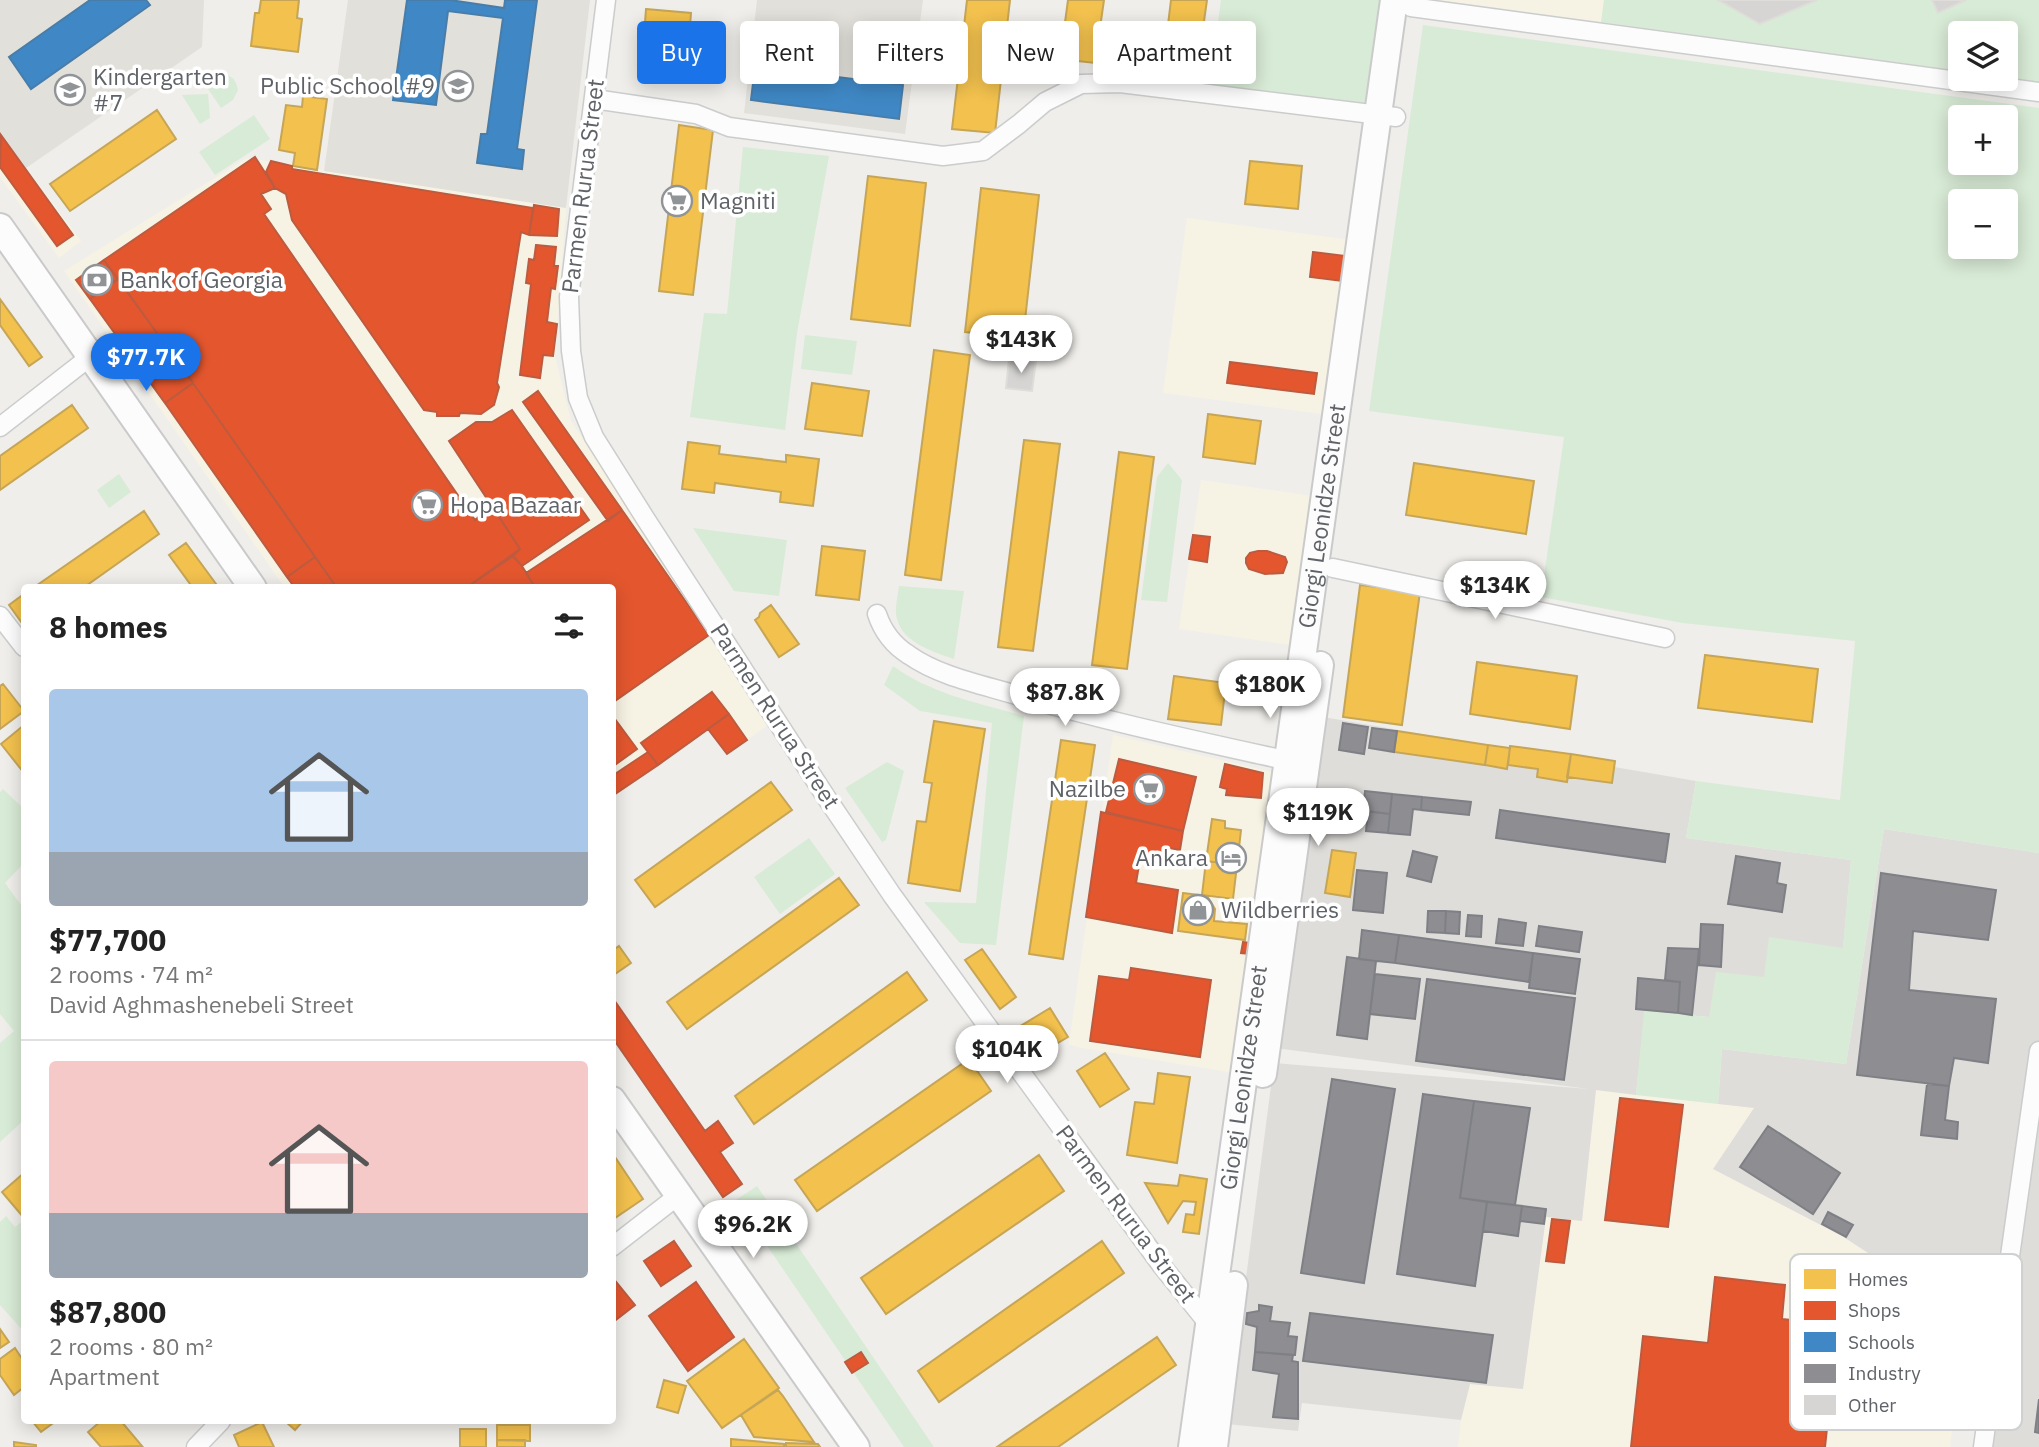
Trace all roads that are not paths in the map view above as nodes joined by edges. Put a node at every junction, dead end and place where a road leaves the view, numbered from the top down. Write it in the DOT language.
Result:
graph roads {
  1 [pos="606,0"];
  2 [pos="1406,3"];
  3 [pos="2039,92"];
  4 [pos="594,99"];
  5 [pos="1387,116"];
  6 [pos="0,227"];
  7 [pos="91,356"];
  8 [pos="0,427"];
  9 [pos="1333,568"];
  10 [pos="250,584"];
  11 [pos="877,614"];
  12 [pos="0,616"];
  13 [pos="1665,638"];
  14 [pos="21,644"];
  15 [pos="1297,763"];
  16 [pos="2039,1051"];
  17 [pos="616,1106"];
  18 [pos="679,1195"];
  19 [pos="616,1244"];
  20 [pos="2010,1254"];
  21 [pos="1210,1325"];
  22 [pos="1225,1348"];
  23 [pos="219,1424"];
  24 [pos="196,1447"];
  25 [pos="856,1447"];
  26 [pos="1192,1447"];
  27 [pos="1214,1447"];
  1 -- 4 [label="street, Parmen Rurua Street"];
  2 -- 3 [label="street"];
  2 -- 5 [label="main road, Giorgi Leonidze Street"];
  4 -- 5 [label="street"];
  4 -- 21 [label="street, Parmen Rurua Street"];
  5 -- 9 [label="main road, Giorgi Leonidze Street"];
  5 -- 15 [label="main road, Giorgi Leonidze Street"];
  6 -- 7 [label="main road"];
  7 -- 8 [label="street"];
  7 -- 10 [label="main road"];
  9 -- 13 [label="street"];
  9 -- 15 [label="main road, Giorgi Leonidze Street"];
  11 -- 15 [label="street"];
  12 -- 14 [label="street"];
  15 -- 21 [label="main road, Giorgi Leonidze Street"];
  15 -- 22 [label="main road, Giorgi Leonidze Street"];
  16 -- 20 [label="street"];
  17 -- 18 [label="main road"];
  18 -- 19 [label="street"];
  18 -- 25 [label="main road"];
  21 -- 22 [label="street, Parmen Rurua Street"];
  21 -- 26 [label="main road, Giorgi Leonidze Street"];
  22 -- 27 [label="main road, Giorgi Leonidze Street"];
  23 -- 24 [label="street"];
}
